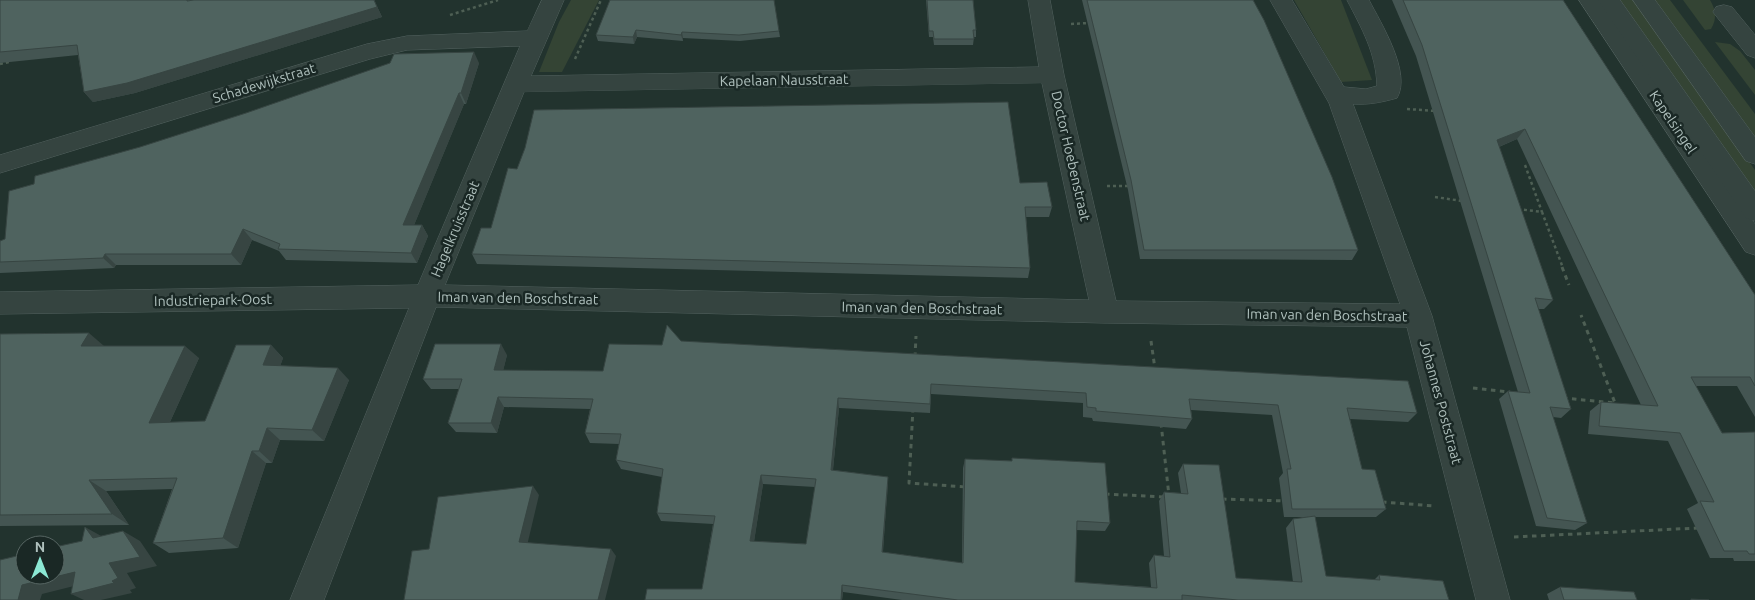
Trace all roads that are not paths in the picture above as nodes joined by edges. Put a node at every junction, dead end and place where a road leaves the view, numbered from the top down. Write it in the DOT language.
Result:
graph roads {
  1 [pos="553,0"];
  2 [pos="1038,0"];
  3 [pos="1281,0"];
  4 [pos="1358,0"];
  5 [pos="1590,0"];
  6 [pos="1609,0"];
  7 [pos="1644,0"];
  8 [pos="1724,12"];
  9 [pos="535,38"];
  10 [pos="1755,50"];
  11 [pos="1052,75"];
  12 [pos="516,84"];
  13 [pos="1336,95"];
  14 [pos="1755,155"];
  15 [pos="0,164"];
  16 [pos="1755,211"];
  17 [pos="1755,244"];
  18 [pos="427,296"];
  19 [pos="0,304"];
  20 [pos="1105,312"];
  21 [pos="1418,316"];
  22 [pos="307,600"];
  23 [pos="1493,600"];
  1 -- 9 [label="street, Hagelkruisstraat"];
  2 -- 11 [label="street, Doctor Hoebenstraat"];
  3 -- 13 [label="street, Johannes Poststraat"];
  4 -- 13 [label="street"];
  5 -- 17 [label="street, Kapelsingel"];
  6 -- 16 [label="street, Kapelsingel"];
  7 -- 14 [label="street"];
  8 -- 10 [label="street"];
  9 -- 12 [label="street, Hagelkruisstraat"];
  9 -- 15 [label="street, Schadewijkstraat"];
  11 -- 12 [label="street, Kapelaan Nausstraat"];
  11 -- 20 [label="street, Doctor Hoebenstraat"];
  12 -- 18 [label="street, Hagelkruisstraat"];
  13 -- 21 [label="street, Johannes Poststraat"];
  18 -- 19 [label="street, Industriepark-Oost"];
  18 -- 20 [label="street, Iman van den Boschstraat"];
  18 -- 22 [label="street, Hagelkruisstraat"];
  20 -- 21 [label="street, Iman van den Boschstraat"];
  21 -- 23 [label="street, Johannes Poststraat"];
}
